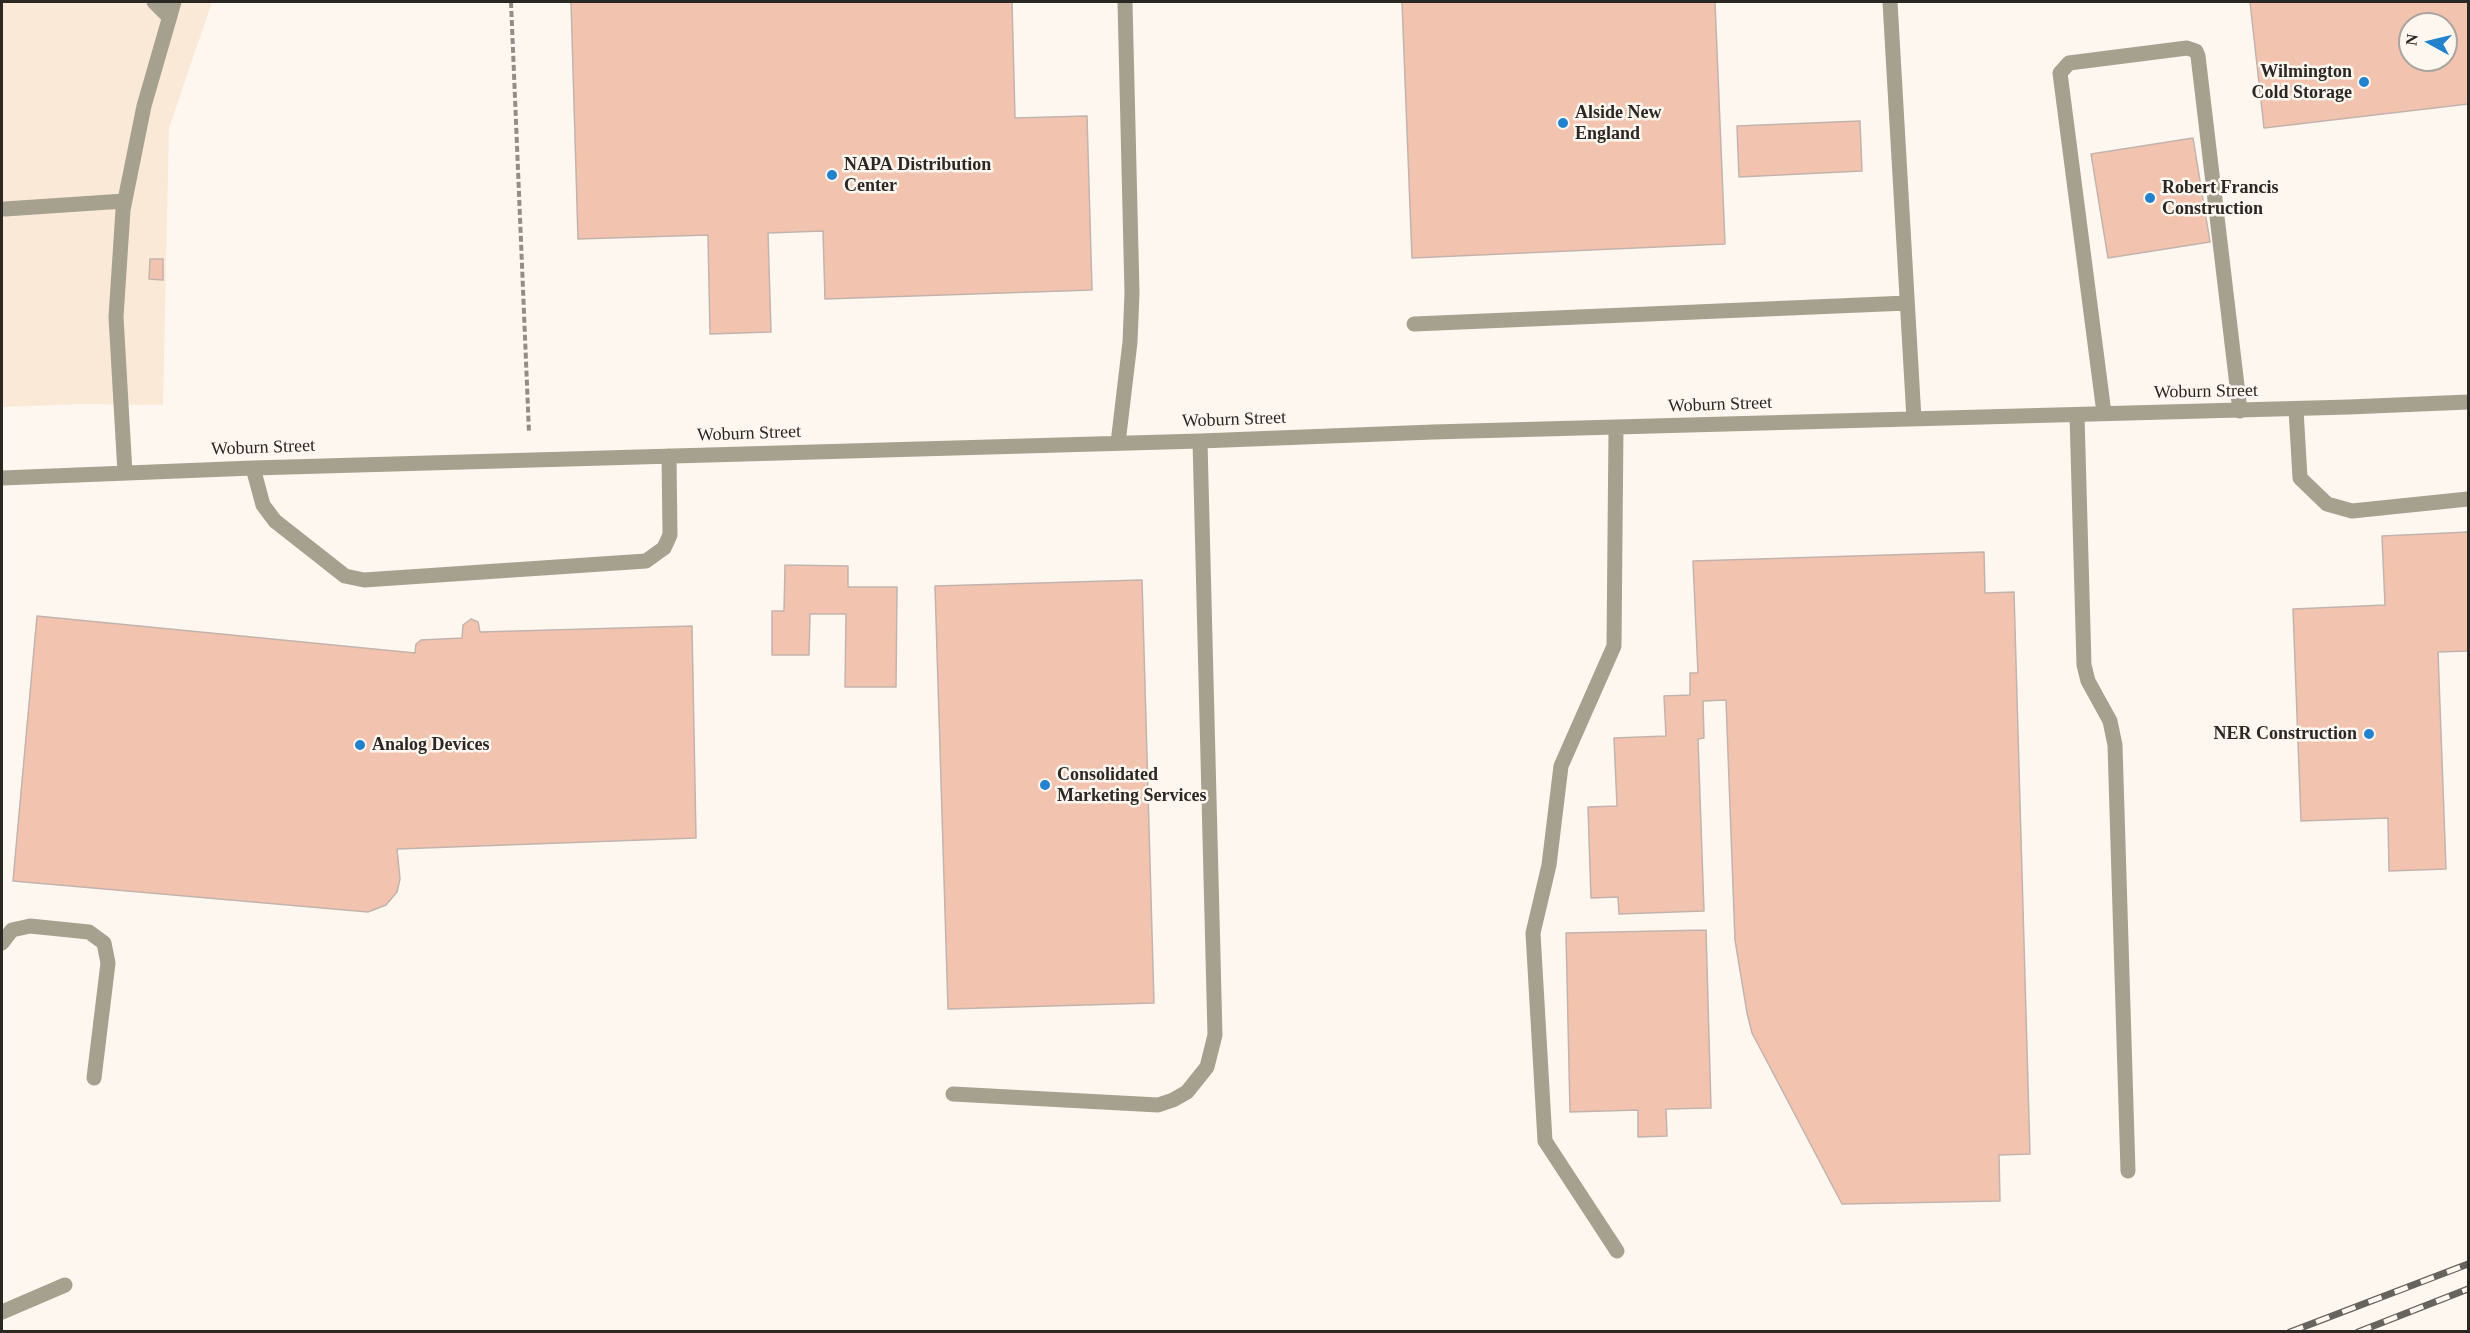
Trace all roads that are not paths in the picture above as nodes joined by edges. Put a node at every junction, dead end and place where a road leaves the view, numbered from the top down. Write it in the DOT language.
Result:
graph roads {
  1 [pos="154,2"];
  2 [pos="174,2"];
  3 [pos="1125,2"];
  4 [pos="1890,2"];
  5 [pos="169,17"];
  6 [pos="124,201"];
  7 [pos="4,208"];
  8 [pos="1907,303"];
  9 [pos="1414,324"];
  10 [pos="2469,402"];
  11 [pos="2296,409"];
  12 [pos="2240,411"];
  13 [pos="2104,413"];
  14 [pos="2077,415"];
  15 [pos="1914,419"];
  16 [pos="1616,427"];
  17 [pos="1200,441"];
  18 [pos="1119,443"];
  19 [pos="669,456"];
  20 [pos="253,468"];
  21 [pos="125,473"];
  22 [pos="2,478"];
  23 [pos="2469,498"];
  24 [pos="2,943"];
  25 [pos="94,1078"];
  26 [pos="953,1094"];
  27 [pos="2128,1170"];
  28 [pos="1617,1251"];
  29 [pos="65,1285"];
  30 [pos="2,1312"];
  1 -- 5 [label="street"];
  2 -- 5 [label="street"];
  3 -- 18 [label="street"];
  4 -- 8 [label="street"];
  5 -- 6 [label="street"];
  6 -- 7 [label="street"];
  6 -- 21 [label="street"];
  8 -- 9 [label="street"];
  8 -- 15 [label="street"];
  10 -- 11 [label="street, Woburn Street"];
  11 -- 12 [label="street, Woburn Street"];
  11 -- 23 [label="street"];
  12 -- 13 [label="street, Woburn Street"];
  12 -- 13 [label="street"];
  13 -- 14 [label="street, Woburn Street"];
  14 -- 15 [label="street, Woburn Street"];
  14 -- 27 [label="street"];
  15 -- 16 [label="street, Woburn Street"];
  16 -- 17 [label="street, Woburn Street"];
  16 -- 28 [label="street"];
  17 -- 18 [label="street, Woburn Street"];
  17 -- 26 [label="street"];
  18 -- 19 [label="street, Woburn Street"];
  19 -- 20 [label="street, Woburn Street"];
  19 -- 20 [label="street"];
  20 -- 21 [label="street, Woburn Street"];
  21 -- 22 [label="street, Woburn Street"];
  24 -- 25 [label="street"];
  29 -- 30 [label="street"];
}
